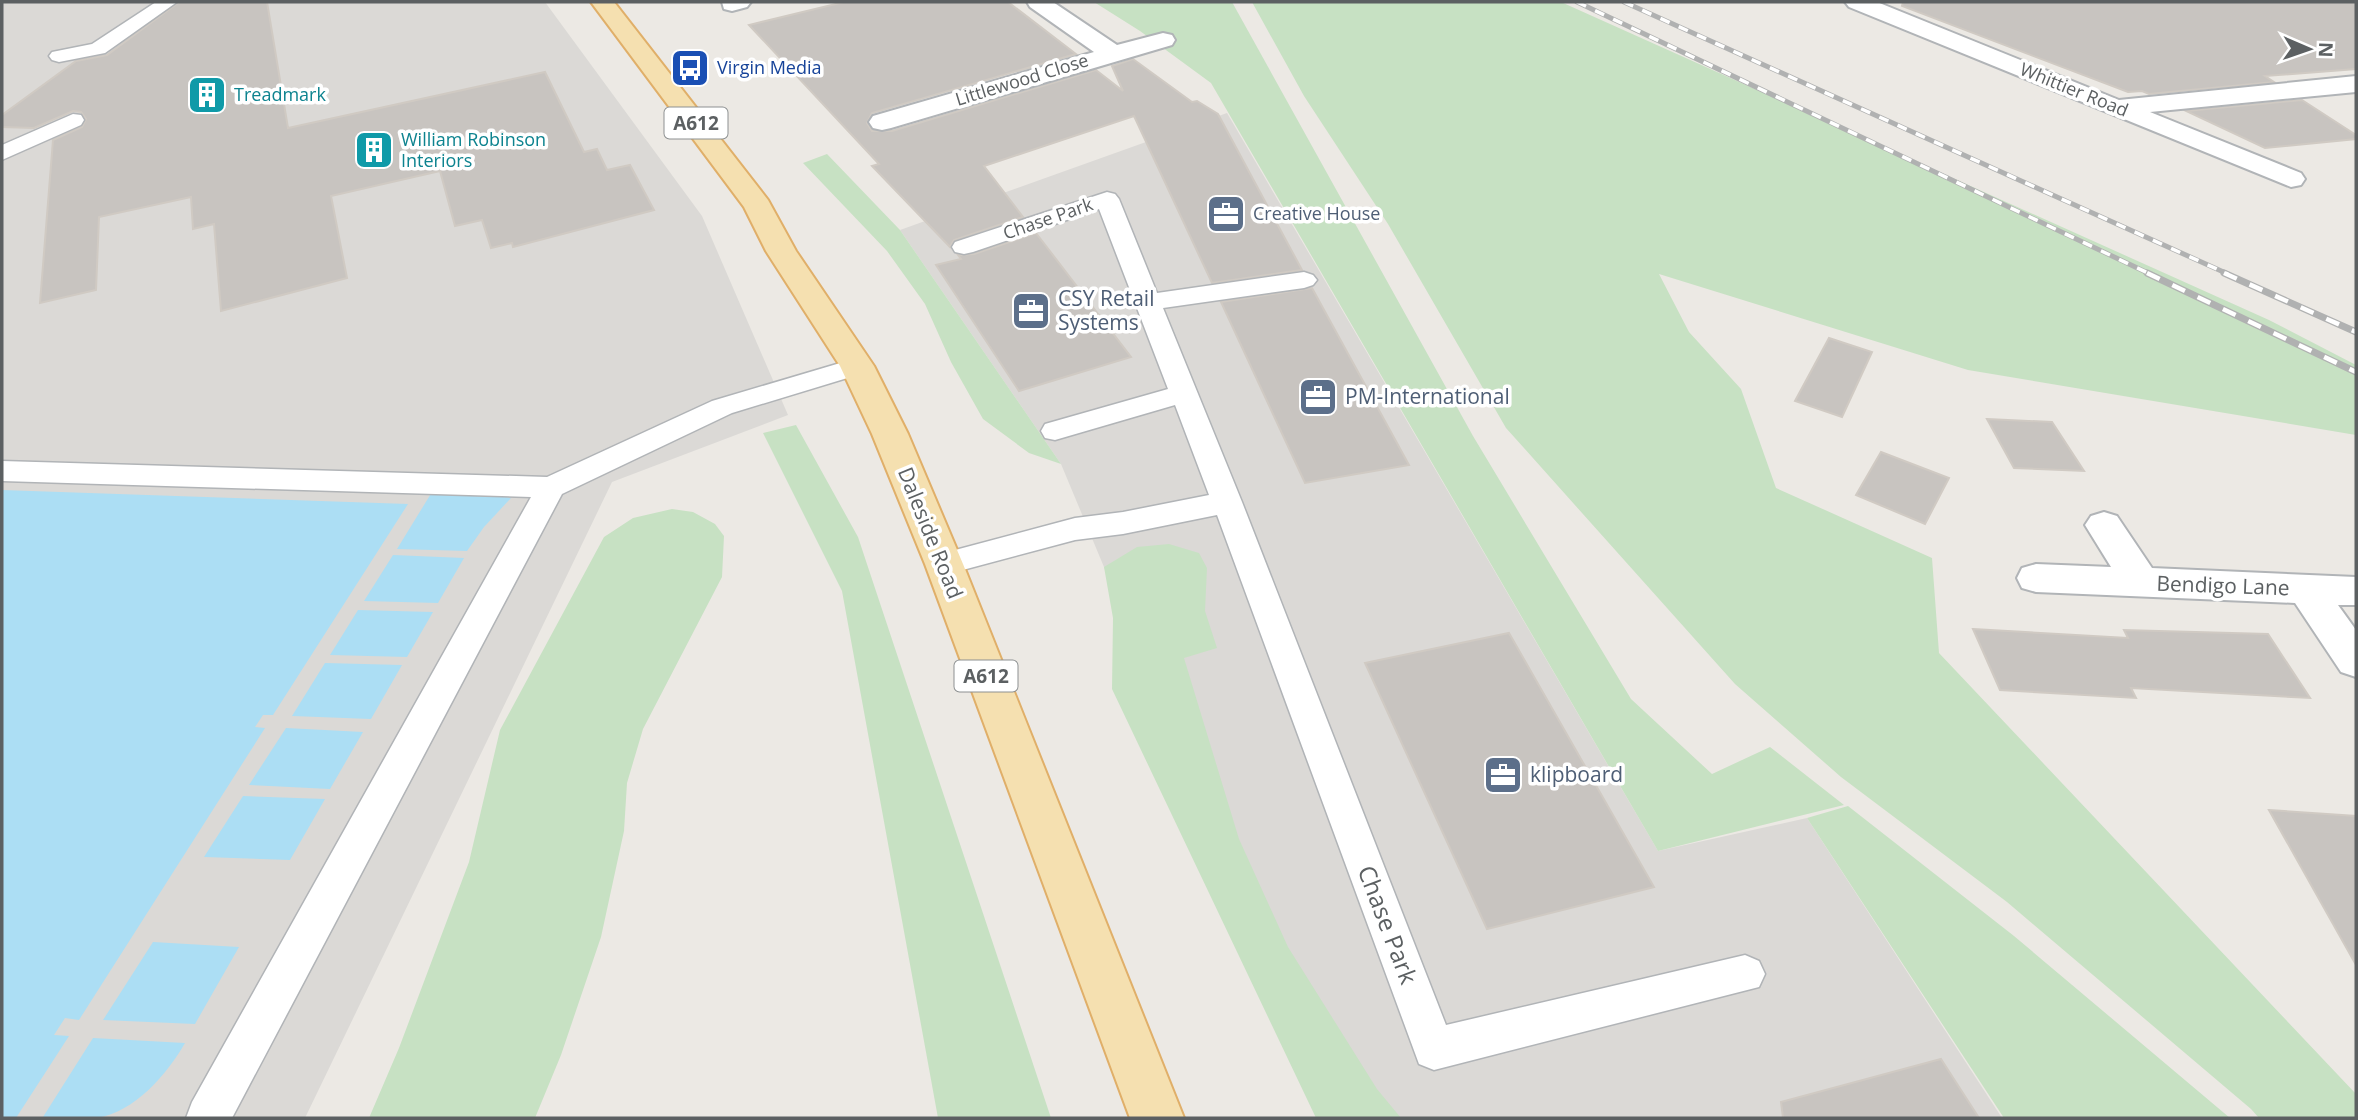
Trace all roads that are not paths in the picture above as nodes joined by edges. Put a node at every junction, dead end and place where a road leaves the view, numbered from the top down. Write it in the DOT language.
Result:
graph roads {
  1 [pos="168,2"];
  2 [pos="602,2"];
  3 [pos="1038,2"];
  4 [pos="1857,2"];
  5 [pos="1163,40"];
  6 [pos="1113,54"];
  7 [pos="59,55"];
  8 [pos="2356,84"];
  9 [pos="2116,107"];
  10 [pos="73,120"];
  11 [pos="882,122"];
  12 [pos="2,153"];
  13 [pos="2291,179"];
  14 [pos="964,247"];
  15 [pos="1304,280"];
  16 [pos="1148,302"];
  17 [pos="857,366"];
  18 [pos="1184,393"];
  19 [pos="1055,431"];
  20 [pos="2,471"];
  21 [pos="551,486"];
  22 [pos="1227,502"];
  23 [pos="2104,525"];
  24 [pos="944,564"];
  25 [pos="2036,578"];
  26 [pos="2140,582"];
  27 [pos="2306,589"];
  28 [pos="2356,592"];
  29 [pos="2356,661"];
  30 [pos="1745,974"];
  31 [pos="208,1118"];
  32 [pos="1157,1118"];
  1 -- 7 [label="lane"];
  2 -- 17 [label="main road, Daleside Road / A612"];
  3 -- 6 [label="street"];
  4 -- 9 [label="street, Whittier Road"];
  5 -- 6 [label="street, Littlewood Close"];
  6 -- 11 [label="street, Littlewood Close"];
  8 -- 9 [label="street"];
  9 -- 13 [label="street, Whittier Road"];
  10 -- 12 [label="lane"];
  14 -- 16 [label="lane, Chase Park"];
  15 -- 16 [label="lane"];
  16 -- 18 [label="lane, Chase Park"];
  17 -- 21 [label="lane"];
  17 -- 24 [label="main road, Daleside Road / A612"];
  18 -- 19 [label="lane"];
  18 -- 22 [label="lane, Chase Park"];
  20 -- 21 [label="lane"];
  21 -- 31 [label="lane"];
  22 -- 24 [label="lane"];
  22 -- 30 [label="lane, Chase Park"];
  23 -- 26 [label="street, Bendigo Lane"];
  24 -- 32 [label="main road, Daleside Road / A612"];
  25 -- 26 [label="street, Bendigo Lane"];
  26 -- 27 [label="street, Bendigo Lane"];
  27 -- 28 [label="street, Bendigo Lane"];
  27 -- 29 [label="street, Bendigo Lane"];
}
